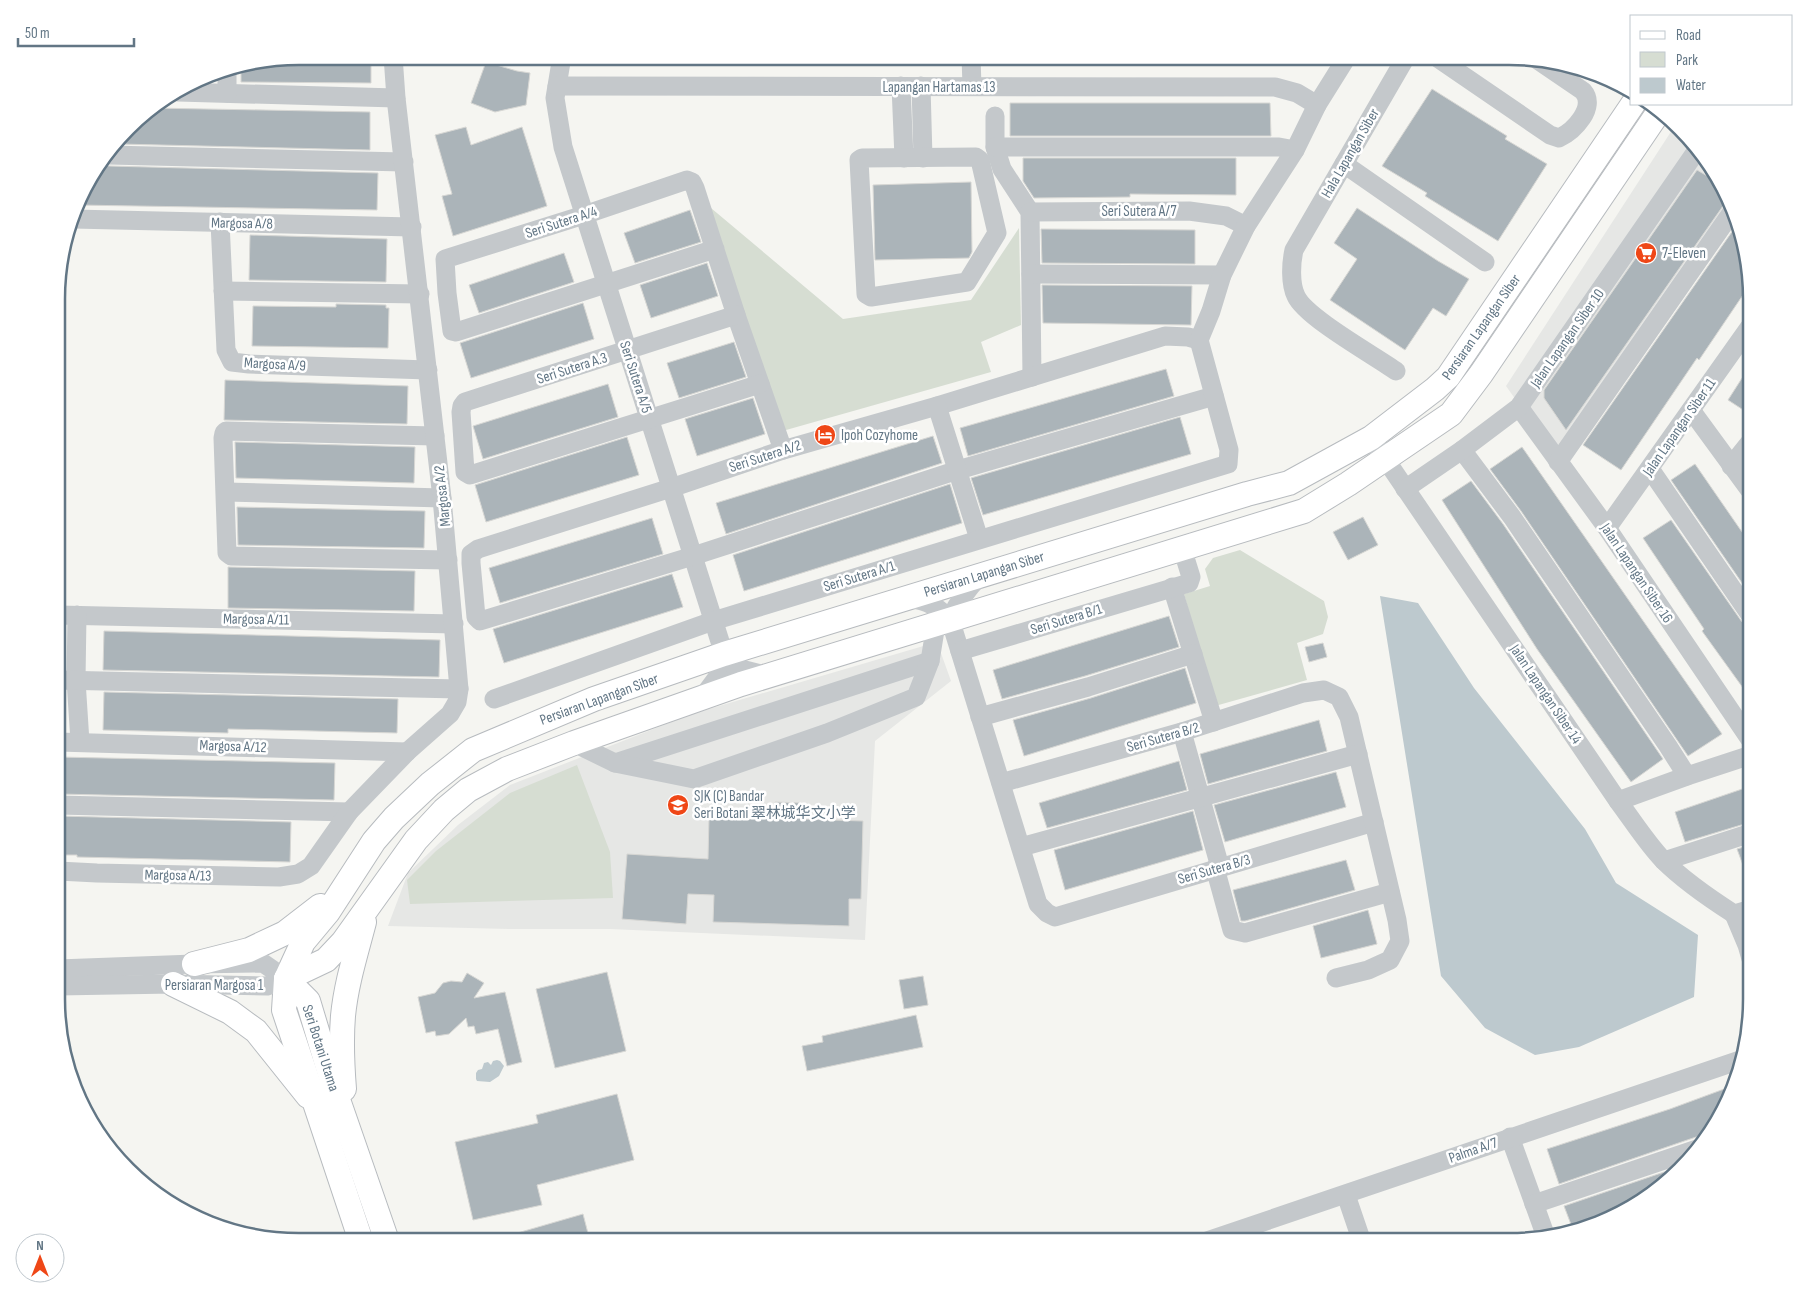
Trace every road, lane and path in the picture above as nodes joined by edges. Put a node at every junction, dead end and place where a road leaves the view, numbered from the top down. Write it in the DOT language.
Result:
graph roads {
  1 [pos="394,65"];
  2 [pos="560,65"];
  3 [pos="971,65"];
  4 [pos="1342,65"];
  5 [pos="1401,65"];
  6 [pos="1448,65"];
  7 [pos="1550,68"];
  8 [pos="228,76"];
  9 [pos="901,86"];
  10 [pos="921,86"];
  11 [pos="972,86"];
  12 [pos="189,92"];
  13 [pos="556,92"];
  14 [pos="227,93"];
  15 [pos="396,98"];
  16 [pos="1317,105"];
  17 [pos="1632,105"];
  18 [pos="995,116"];
  19 [pos="1656,116"];
  20 [pos="995,147"];
  21 [pos="1295,150"];
  22 [pos="114,155"];
  23 [pos="1696,157"];
  24 [pos="904,158"];
  25 [pos="923,158"];
  26 [pos="404,162"];
  27 [pos="1344,164"];
  28 [pos="1030,212"];
  29 [pos="584,215"];
  30 [pos="1728,217"];
  31 [pos="79,219"];
  32 [pos="220,222"];
  33 [pos="1246,226"];
  34 [pos="412,227"];
  35 [pos="715,249"];
  36 [pos="1485,262"];
  37 [pos="1031,274"];
  38 [pos="1222,275"];
  39 [pos="606,285"];
  40 [pos="223,291"];
  41 [pos="420,294"];
  42 [pos="736,315"];
  43 [pos="1743,336"];
  44 [pos="1199,340"];
  45 [pos="627,350"];
  46 [pos="428,370"];
  47 [pos="1396,371"];
  48 [pos="1032,377"];
  49 [pos="760,384"];
  50 [pos="1214,396"];
  51 [pos="937,406"];
  52 [pos="1519,407"];
  53 [pos="1691,410"];
  54 [pos="649,419"];
  55 [pos="435,436"];
  56 [pos="1371,438"];
  57 [pos="783,450"];
  58 [pos="1462,450"];
  59 [pos="1743,451"];
  60 [pos="1386,460"];
  61 [pos="1558,462"];
  62 [pos="1731,466"];
  63 [pos="1650,469"];
  64 [pos="958,470"];
  65 [pos="1743,482"];
  66 [pos="671,488"];
  67 [pos="1405,489"];
  68 [pos="226,492"];
  69 [pos="442,498"];
  70 [pos="1607,528"];
  71 [pos="979,539"];
  72 [pos="1182,548"];
  73 [pos="693,556"];
  74 [pos="448,560"];
  75 [pos="981,575"];
  76 [pos="1172,587"];
  77 [pos="909,598"];
  78 [pos="1743,604"];
  79 [pos="67,615"];
  80 [pos="713,621"];
  81 [pos="943,621"];
  82 [pos="454,624"];
  83 [pos="960,651"];
  84 [pos="724,654"];
  85 [pos="1193,654"];
  86 [pos="930,661"];
  87 [pos="769,676"];
  88 [pos="67,680"];
  89 [pos="459,688"];
  90 [pos="702,698"];
  91 [pos="494,699"];
  92 [pos="980,718"];
  93 [pos="1214,722"];
  94 [pos="1743,729"];
  95 [pos="1182,732"];
  96 [pos="65,742"];
  97 [pos="80,742"];
  98 [pos="574,743"];
  99 [pos="408,752"];
  100 [pos="1358,754"];
  101 [pos="1743,758"];
  102 [pos="615,763"];
  103 [pos="1687,776"];
  104 [pos="1001,784"];
  105 [pos="1201,797"];
  106 [pos="1618,801"];
  107 [pos="65,806"];
  108 [pos="349,812"];
  109 [pos="1374,822"];
  110 [pos="1743,835"];
  111 [pos="1021,847"];
  112 [pos="1664,860"];
  113 [pos="358,866"];
  114 [pos="1218,868"];
  115 [pos="65,871"];
  116 [pos="298,874"];
  117 [pos="1390,892"];
  118 [pos="368,908"];
  119 [pos="1742,912"];
  120 [pos="194,964"];
  121 [pos="65,968"];
  122 [pos="1336,978"];
  123 [pos="286,979"];
  124 [pos="173,984"];
  125 [pos="65,986"];
  126 [pos="1734,1062"];
  127 [pos="316,1105"];
  128 [pos="345,1121"];
  129 [pos="1510,1137"];
  130 [pos="1685,1153"];
  131 [pos="1346,1195"];
  132 [pos="1534,1204"];
  133 [pos="1544,1231"];
  134 [pos="358,1233"];
  135 [pos="384,1233"];
  136 [pos="1231,1233"];
  137 [pos="1359,1233"];
  1 -- 15 [label="street, Margosa A/2"];
  2 -- 13 [label="street, Seri Sutera A/5"];
  3 -- 11 [label="street"];
  4 -- 16 [label="street"];
  5 -- 27 [label="street, Hala Lapangan Siber"];
  6 -- 7 [label="street"];
  8 -- 14 [label="street"];
  9 -- 10 [label="street, Lapangan Hartamas 13"];
  9 -- 13 [label="street, Lapangan Hartamas 13"];
  9 -- 24 [label="street"];
  10 -- 11 [label="street, Lapangan Hartamas 13"];
  10 -- 25 [label="street"];
  11 -- 16 [label="street, Lapangan Hartamas 13"];
  12 -- 14 [label="street"];
  13 -- 29 [label="street, Seri Sutera A/5"];
  14 -- 15 [label="street"];
  15 -- 26 [label="street, Margosa A/2"];
  16 -- 21 [label="street"];
  17 -- 56 [label="main road, Persiaran Lapangan Siber"];
  18 -- 20 [label="street"];
  19 -- 60 [label="main road, Persiaran Lapangan Siber"];
  20 -- 21 [label="street"];
  20 -- 28 [label="street"];
  21 -- 33 [label="street"];
  22 -- 26 [label="street"];
  23 -- 52 [label="street, Jalan Lapangan Siber 10"];
  24 -- 25 [label="street"];
  24 -- 25 [label="street"];
  26 -- 34 [label="street, Margosa A/2"];
  27 -- 36 [label="street"];
  27 -- 47 [label="street, Hala Lapangan Siber"];
  28 -- 33 [label="street, Seri Sutera A/7"];
  28 -- 37 [label="street"];
  29 -- 35 [label="street, Seri Sutera A/4"];
  29 -- 39 [label="street, Seri Sutera A/5"];
  29 -- 39 [label="street, Seri Sutera A/4"];
  30 -- 61 [label="street"];
  31 -- 32 [label="street, Margosa A/8"];
  32 -- 34 [label="street, Margosa A/8"];
  32 -- 40 [label="street, Margosa A/9"];
  33 -- 38 [label="street"];
  34 -- 41 [label="street, Margosa A/2"];
  35 -- 39 [label="street"];
  35 -- 42 [label="street"];
  37 -- 38 [label="street"];
  37 -- 48 [label="street"];
  38 -- 44 [label="street"];
  39 -- 45 [label="street, Seri Sutera A/5"];
  40 -- 41 [label="street"];
  40 -- 46 [label="street, Margosa A/9"];
  41 -- 46 [label="street, Margosa A/2"];
  42 -- 45 [label="street, Seri Sutera A.3"];
  42 -- 49 [label="street"];
  43 -- 53 [label="street, Jalan Lapangan Siber 11"];
  44 -- 48 [label="street, Seri Sutera A/2"];
  44 -- 50 [label="street"];
  45 -- 54 [label="street, Seri Sutera A/5"];
  45 -- 54 [label="street, Seri Sutera A.3"];
  46 -- 55 [label="street, Margosa A/2"];
  48 -- 51 [label="street, Seri Sutera A/2"];
  49 -- 54 [label="street"];
  49 -- 57 [label="street"];
  50 -- 64 [label="street"];
  50 -- 71 [label="street, Seri Sutera A/1"];
  51 -- 57 [label="street, Seri Sutera A/2"];
  51 -- 64 [label="street"];
  52 -- 58 [label="street, Jalan Lapangan Siber 10"];
  52 -- 61 [label="street, Jalan Lapangan Siber 16"];
  53 -- 62 [label="street"];
  53 -- 63 [label="street, Jalan Lapangan Siber 11"];
  54 -- 66 [label="street, Seri Sutera A/5"];
  55 -- 68 [label="street"];
  55 -- 69 [label="street, Margosa A/2"];
  56 -- 60 [label="street, Jalan Lapangan Siber 14"];
  56 -- 75 [label="main road, Persiaran Lapangan Siber"];
  57 -- 66 [label="street, Seri Sutera A/2"];
  58 -- 67 [label="street, Jalan Lapangan Siber 10"];
  58 -- 103 [label="street"];
  59 -- 62 [label="street"];
  60 -- 67 [label="street, Jalan Lapangan Siber 14"];
  60 -- 72 [label="main road, Persiaran Lapangan Siber"];
  61 -- 70 [label="street, Jalan Lapangan Siber 16"];
  62 -- 65 [label="street"];
  63 -- 70 [label="street, Jalan Lapangan Siber 11"];
  63 -- 78 [label="street"];
  64 -- 71 [label="street"];
  64 -- 73 [label="street"];
  66 -- 73 [label="street, Seri Sutera A/5"];
  66 -- 73 [label="street, Seri Sutera A/2"];
  67 -- 106 [label="street, Jalan Lapangan Siber 14"];
  68 -- 69 [label="street"];
  68 -- 74 [label="street"];
  69 -- 74 [label="street, Margosa A/2"];
  70 -- 94 [label="street, Jalan Lapangan Siber 16"];
  71 -- 80 [label="street, Seri Sutera A/1"];
  72 -- 76 [label="street, Seri Sutera B/1"];
  72 -- 81 [label="main road, Persiaran Lapangan Siber"];
  73 -- 80 [label="street, Seri Sutera A/5"];
  74 -- 82 [label="street, Margosa A/2"];
  75 -- 77 [label="main road, Persiaran Lapangan Siber"];
  75 -- 81 [label="street"];
  76 -- 83 [label="street, Seri Sutera B/1"];
  76 -- 85 [label="street"];
  77 -- 81 [label="street"];
  77 -- 84 [label="main road, Persiaran Lapangan Siber"];
  79 -- 82 [label="street, Margosa A/11"];
  79 -- 88 [label="street"];
  80 -- 84 [label="street, Seri Sutera A/5"];
  80 -- 91 [label="street, Seri Sutera A/1"];
  81 -- 83 [label="street"];
  81 -- 86 [label="street"];
  81 -- 87 [label="main road, Persiaran Lapangan Siber"];
  82 -- 89 [label="street, Margosa A/2"];
  83 -- 92 [label="street"];
  84 -- 87 [label="street"];
  84 -- 90 [label="street"];
  84 -- 113 [label="main road, Persiaran Lapangan Siber"];
  85 -- 92 [label="street"];
  85 -- 93 [label="street"];
  86 -- 102 [label="street"];
  86 -- 102 [label="street"];
  87 -- 90 [label="main road, Persiaran Lapangan Siber"];
  88 -- 89 [label="street"];
  88 -- 97 [label="street"];
  89 -- 99 [label="street, Margosa A/2"];
  90 -- 98 [label="main road, Persiaran Lapangan Siber"];
  92 -- 104 [label="street"];
  93 -- 95 [label="street, Seri Sutera B/2"];
  93 -- 100 [label="street, Seri Sutera B/2"];
  95 -- 104 [label="street, Seri Sutera B/2"];
  95 -- 105 [label="street"];
  96 -- 97 [label="street, Margosa A/12"];
  97 -- 99 [label="street, Margosa A/12"];
  98 -- 102 [label="street"];
  98 -- 118 [label="main road, Persiaran Lapangan Siber"];
  99 -- 108 [label="street, Margosa A/2"];
  100 -- 105 [label="street"];
  100 -- 109 [label="street"];
  101 -- 103 [label="street"];
  103 -- 106 [label="street"];
  104 -- 111 [label="street"];
  105 -- 111 [label="street"];
  105 -- 114 [label="street"];
  106 -- 112 [label="street, Jalan Lapangan Siber 14"];
  107 -- 108 [label="street"];
  108 -- 116 [label="street, Margosa A/2"];
  109 -- 114 [label="street, Seri Sutera B/3"];
  109 -- 117 [label="street"];
  110 -- 112 [label="street"];
  111 -- 114 [label="street, Seri Sutera B/3"];
  112 -- 119 [label="street, Jalan Lapangan Siber 14"];
  113 -- 120 [label="main road"];
  113 -- 123 [label="main road, Persiaran Lapangan Siber"];
  114 -- 117 [label="street"];
  115 -- 116 [label="street, Margosa A/13"];
  117 -- 122 [label="street"];
  118 -- 123 [label="main road, Persiaran Lapangan Siber"];
  118 -- 128 [label="main road"];
  120 -- 121 [label="street, Persiaran Margosa 1"];
  120 -- 123 [label="street, Persiaran Margosa 1"];
  123 -- 124 [label="street, Persiaran Margosa 1"];
  123 -- 127 [label="main road, Seri Botani Utama"];
  123 -- 128 [label="main road, Seri Botani Utama"];
  124 -- 125 [label="street, Persiaran Margosa 1"];
  124 -- 127 [label="main road"];
  126 -- 129 [label="street, Palma A/7"];
  127 -- 134 [label="main road, Seri Botani Utama"];
  128 -- 135 [label="main road, Seri Botani Utama"];
  129 -- 131 [label="street, Palma A/7"];
  129 -- 132 [label="street"];
  130 -- 132 [label="street"];
  131 -- 136 [label="street, Palma A/7"];
  131 -- 137 [label="street"];
  132 -- 133 [label="street"];
}
